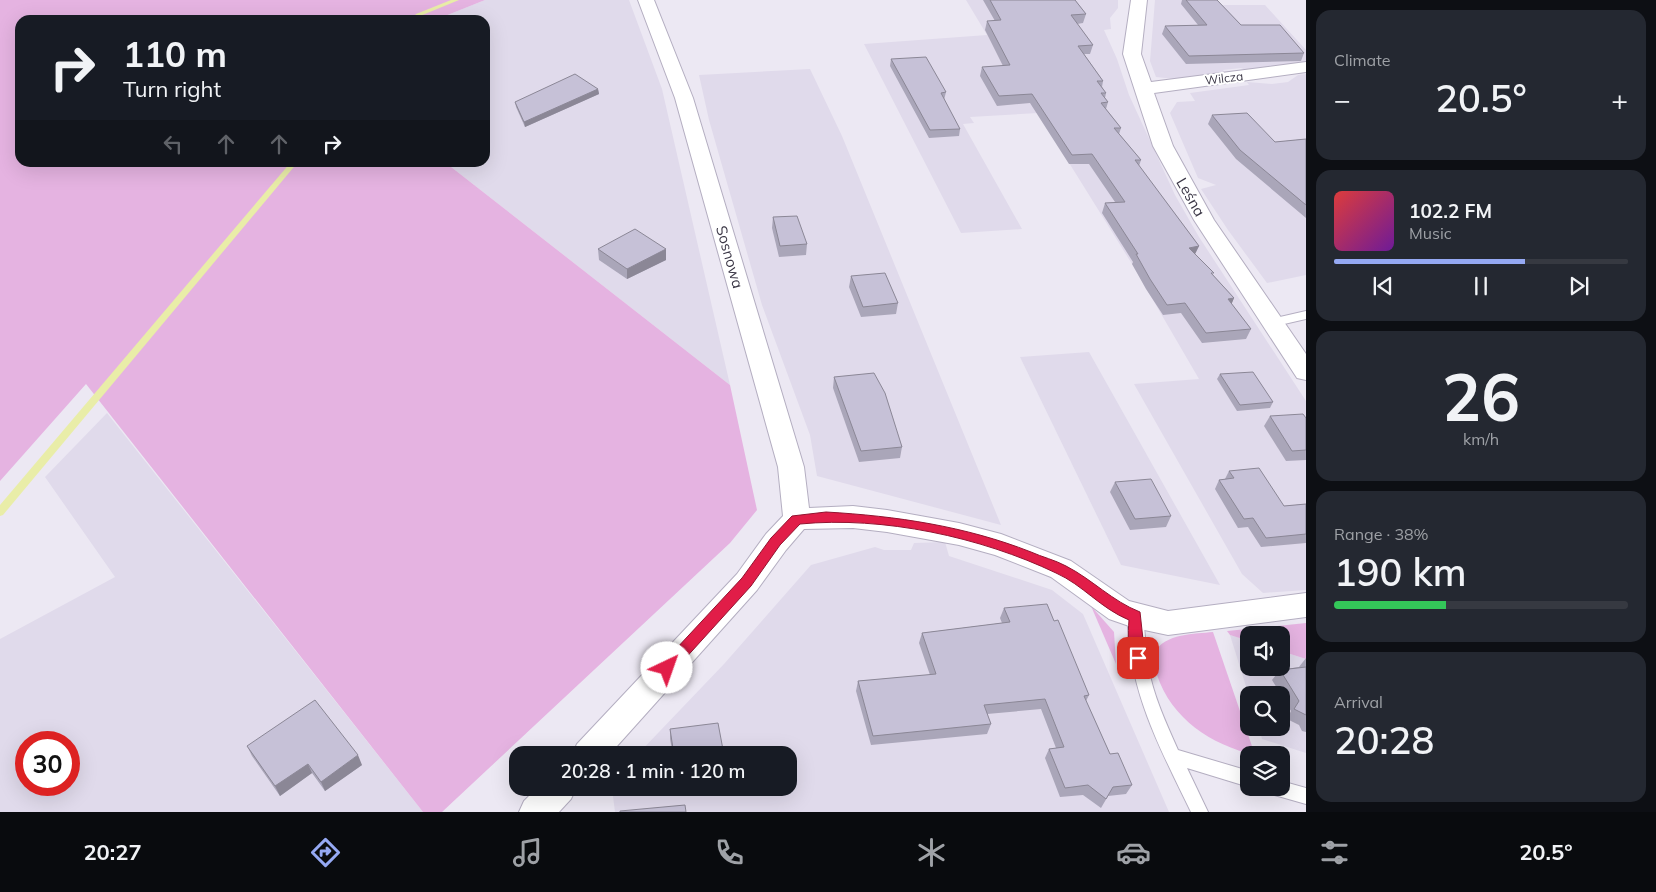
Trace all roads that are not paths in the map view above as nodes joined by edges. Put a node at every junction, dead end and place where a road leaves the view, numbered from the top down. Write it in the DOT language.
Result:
graph roads {
  1 [pos="646,0"];
  2 [pos="1139,0"];
  3 [pos="1306,67"];
  4 [pos="1142,89"];
  5 [pos="1306,315"];
  6 [pos="1271,323"];
  7 [pos="1306,372"];
  8 [pos="797,519"];
  9 [pos="1306,606"];
  10 [pos="1135,616"];
  11 [pos="596,746"];
  12 [pos="1173,756"];
  13 [pos="1240,776"];
  14 [pos="1290,792"];
  15 [pos="551,796"];
  16 [pos="1306,796"];
  17 [pos="536,812"];
  18 [pos="1200,812"];
  1 -- 8 [label="street, Sosnowa"];
  2 -- 4 [label="street, Leśna"];
  3 -- 4 [label="street, Wilcza"];
  4 -- 6 [label="street, Leśna"];
  5 -- 6 [label="lane"];
  6 -- 7 [label="street, Leśna"];
  8 -- 10 [label="street"];
  8 -- 11 [label="street"];
  9 -- 10 [label="street"];
  10 -- 12 [label="lane"];
  12 -- 13 [label="lane"];
  12 -- 18 [label="lane"];
  14 -- 16 [label="lane"];
  15 -- 17 [label="street"];
}
